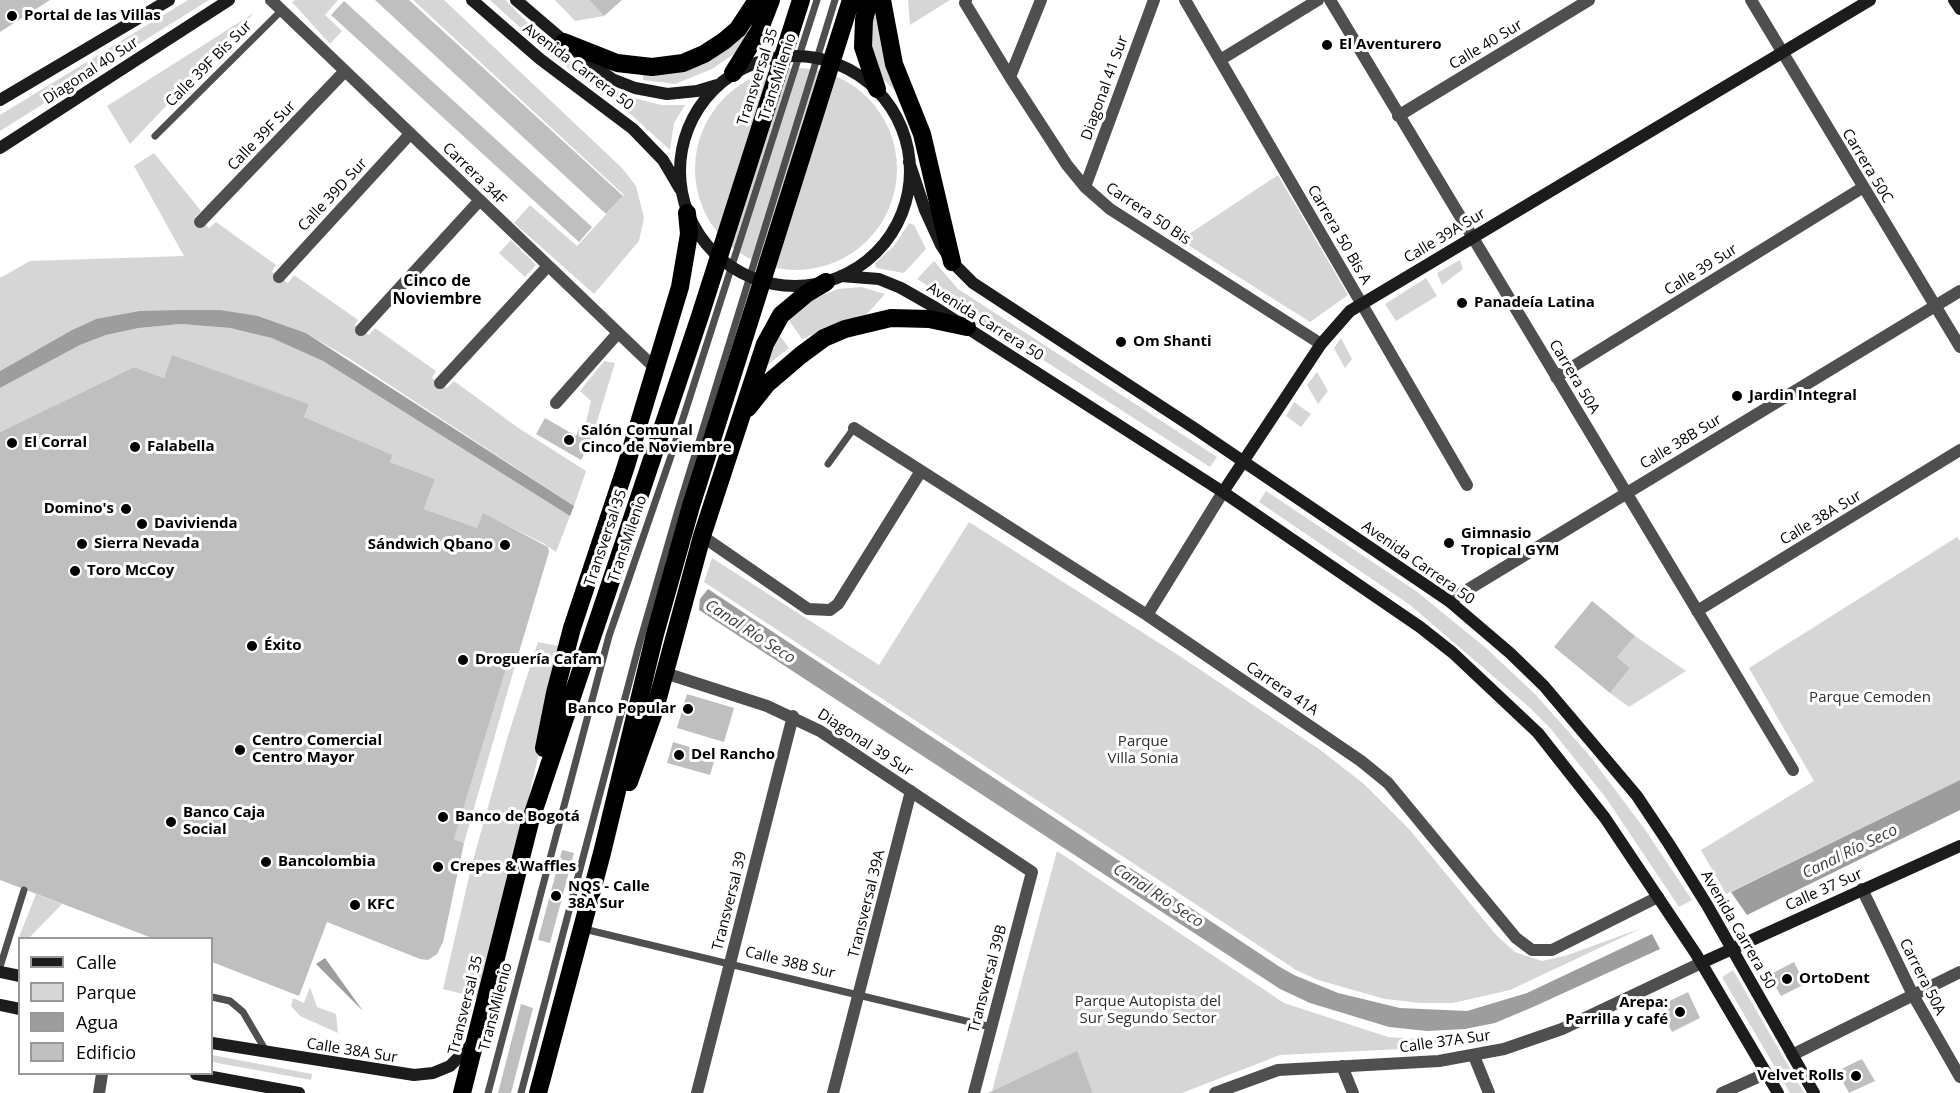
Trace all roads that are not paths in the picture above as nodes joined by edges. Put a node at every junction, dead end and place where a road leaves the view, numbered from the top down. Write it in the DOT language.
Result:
graph roads {
  1 [pos="169,0"];
  2 [pos="229,0"];
  3 [pos="271,0"];
  4 [pos="472,0"];
  5 [pos="516,0"];
  6 [pos="757,0"];
  7 [pos="771,0"];
  8 [pos="801,0"];
  9 [pos="817,0"];
  10 [pos="835,0"];
  11 [pos="851,0"];
  12 [pos="869,0"];
  13 [pos="882,0"];
  14 [pos="1041,0"];
  15 [pos="1154,0"];
  16 [pos="1185,0"];
  17 [pos="1318,0"];
  18 [pos="1330,0"];
  19 [pos="1588,0"];
  20 [pos="1751,0"];
  21 [pos="1870,0"];
  22 [pos="1954,0"];
  23 [pos="966,1"];
  24 [pos="1960,9"];
  25 [pos="282,10"];
  26 [pos="564,42"];
  27 [pos="1782,52"];
  28 [pos="1220,60"];
  29 [pos="345,71"];
  30 [pos="1010,76"];
  31 [pos="725,79"];
  32 [pos="877,89"];
  33 [pos="0,100"];
  34 [pos="1398,116"];
  35 [pos="410,134"];
  36 [pos="155,136"];
  37 [pos="0,148"];
  38 [pos="909,162"];
  39 [pos="1085,187"];
  40 [pos="1862,188"];
  41 [pos="681,192"];
  42 [pos="480,200"];
  43 [pos="687,213"];
  44 [pos="200,222"];
  45 [pos="1472,237"];
  46 [pos="952,262"];
  47 [pos="548,266"];
  48 [pos="279,277"];
  49 [pos="834,279"];
  50 [pos="1960,291"];
  51 [pos="1362,303"];
  52 [pos="1935,307"];
  53 [pos="967,327"];
  54 [pos="361,330"];
  55 [pos="618,333"];
  56 [pos="1321,344"];
  57 [pos="1960,347"];
  58 [pos="656,369"];
  59 [pos="1556,377"];
  60 [pos="440,383"];
  61 [pos="556,403"];
  62 [pos="738,421"];
  63 [pos="854,428"];
  64 [pos="1960,450"];
  65 [pos="1244,461"];
  66 [pos="828,464"];
  67 [pos="921,471"];
  68 [pos="1467,485"];
  69 [pos="1223,492"];
  70 [pos="1626,492"];
  71 [pos="702,536"];
  72 [pos="1449,601"];
  73 [pos="1697,611"];
  74 [pos="1147,615"];
  75 [pos="649,631"];
  76 [pos="665,673"];
  77 [pos="793,716"];
  78 [pos="1793,770"];
  79 [pos="911,791"];
  80 [pos="530,822"];
  81 [pos="1960,846"];
  82 [pos="602,854"];
  83 [pos="1032,872"];
  84 [pos="24,890"];
  85 [pos="1862,890"];
  86 [pos="1658,897"];
  87 [pos="582,928"];
  88 [pos="1732,949"];
  89 [pos="1701,963"];
  90 [pos="730,964"];
  91 [pos="0,967"];
  92 [pos="0,972"];
  93 [pos="1960,972"];
  94 [pos="18,976"];
  95 [pos="859,995"];
  96 [pos="1913,995"];
  97 [pos="213,997"];
  98 [pos="0,1005"];
  99 [pos="18,1009"];
  100 [pos="991,1026"];
  101 [pos="476,1038"];
  102 [pos="213,1043"];
  103 [pos="267,1052"];
  104 [pos="1792,1055"];
  105 [pos="1474,1056"];
  106 [pos="1342,1066"];
  107 [pos="1767,1074"];
  108 [pos="102,1075"];
  109 [pos="201,1075"];
  110 [pos="1960,1077"];
  111 [pos="99,1093"];
  112 [pos="298,1093"];
  113 [pos="462,1093"];
  114 [pos="488,1093"];
  115 [pos="521,1093"];
  116 [pos="538,1093"];
  117 [pos="697,1093"];
  118 [pos="833,1093"];
  119 [pos="974,1093"];
  120 [pos="1215,1093"];
  121 [pos="1353,1093"];
  122 [pos="1489,1093"];
  123 [pos="1722,1093"];
  124 [pos="1778,1093"];
  125 [pos="1814,1093"];
  1 -- 33 [label="main road, Diagonal 40 Sur"];
  2 -- 37 [label="main road, Diagonal 40 Sur"];
  3 -- 25 [label="street, Carrera 34F"];
  4 -- 41 [label="main road, Avenida Carrera 50"];
  5 -- 26 [label="main road, Avenida Carrera 50"];
  6 -- 26 [label="highway"];
  7 -- 31 [label="highway"];
  8 -- 80 [label="highway, Transversal 35"];
  9 -- 114 [label="lane, TransMilenio"];
  10 -- 75 [label="lane, TransMilenio"];
  11 -- 75 [label="highway"];
  12 -- 32 [label="highway"];
  13 -- 46 [label="highway"];
  14 -- 30 [label="street"];
  15 -- 39 [label="street, Diagonal 41 Sur"];
  16 -- 28 [label="street, Carrera 50 Bis A"];
  17 -- 28 [label="street"];
  18 -- 34 [label="street, Carrera 50A"];
  19 -- 34 [label="street, Calle 40 Sur"];
  20 -- 27 [label="street, Carrera 50C"];
  21 -- 27 [label="main road, Calle 39A Sur"];
  22 -- 24 [label="main road"];
  23 -- 30 [label="street, Carrera 50 Bis"];
  25 -- 29 [label="street, Carrera 34F"];
  25 -- 36 [label="lane, Calle 39F Bis Sur"];
  26 -- 31 [label="main road, Avenida Carrera 50"];
  27 -- 40 [label="street, Carrera 50C"];
  27 -- 45 [label="main road, Calle 39A Sur"];
  28 -- 51 [label="street, Carrera 50 Bis A"];
  29 -- 35 [label="street, Carrera 34F"];
  29 -- 44 [label="street, Calle 39F Sur"];
  30 -- 39 [label="street, Carrera 50 Bis"];
  31 -- 32 [label="main road"];
  31 -- 41 [label="main road"];
  32 -- 38 [label="main road"];
  34 -- 45 [label="street, Carrera 50A"];
  35 -- 42 [label="street, Carrera 34F"];
  35 -- 48 [label="street, Calle 39D Sur"];
  38 -- 46 [label="main road, Avenida Carrera 50"];
  38 -- 49 [label="main road"];
  39 -- 56 [label="street, Carrera 50 Bis"];
  40 -- 52 [label="street, Carrera 50C"];
  40 -- 59 [label="street, Calle 39 Sur"];
  41 -- 43 [label="main road"];
  42 -- 47 [label="street, Carrera 34F"];
  42 -- 54 [label="street"];
  43 -- 49 [label="main road"];
  43 -- 58 [label="highway"];
  45 -- 51 [label="main road, Calle 39A Sur"];
  45 -- 59 [label="street, Carrera 50A"];
  46 -- 65 [label="main road, Avenida Carrera 50"];
  47 -- 55 [label="street, Carrera 34F"];
  47 -- 60 [label="street"];
  49 -- 53 [label="main road, Avenida Carrera 50"];
  49 -- 62 [label="highway"];
  50 -- 52 [label="street, Calle 38B Sur"];
  51 -- 56 [label="main road, Calle 39A Sur"];
  51 -- 68 [label="street, Carrera 50 Bis A"];
  52 -- 57 [label="street, Carrera 50C"];
  52 -- 70 [label="street, Calle 38B Sur"];
  53 -- 62 [label="highway"];
  53 -- 69 [label="main road, Avenida Carrera 50"];
  55 -- 58 [label="street, Carrera 34F"];
  55 -- 61 [label="street"];
  56 -- 65 [label="main road, Calle 39A Sur"];
  58 -- 80 [label="highway"];
  59 -- 70 [label="street, Carrera 50A"];
  62 -- 71 [label="highway"];
  63 -- 66 [label="lane"];
  63 -- 67 [label="street, Carrera 41A"];
  64 -- 73 [label="street, Calle 38A Sur"];
  65 -- 69 [label="main road, Calle 39A Sur"];
  65 -- 72 [label="main road, Avenida Carrera 50"];
  67 -- 71 [label="street"];
  67 -- 74 [label="street, Carrera 41A"];
  69 -- 74 [label="street, Calle 39A Sur"];
  69 -- 86 [label="main road, Avenida Carrera 50"];
  70 -- 72 [label="street, Calle 38B Sur"];
  70 -- 73 [label="street, Carrera 50A"];
  71 -- 76 [label="highway"];
  72 -- 88 [label="main road, Avenida Carrera 50"];
  73 -- 78 [label="street, Carrera 50A"];
  74 -- 86 [label="street, Carrera 41A"];
  75 -- 82 [label="highway"];
  75 -- 115 [label="lane, TransMilenio"];
  76 -- 77 [label="street, Diagonal 39 Sur"];
  76 -- 82 [label="highway"];
  77 -- 79 [label="street, Diagonal 39 Sur"];
  77 -- 90 [label="street, Transversal 39"];
  79 -- 83 [label="street, Diagonal 39 Sur"];
  79 -- 95 [label="street, Transversal 39A"];
  80 -- 101 [label="highway, Transversal 35"];
  81 -- 85 [label="main road, Calle 37 Sur"];
  82 -- 87 [label="highway"];
  83 -- 100 [label="street, Transversal 39B"];
  84 -- 91 [label="lane"];
  85 -- 88 [label="main road, Calle 37 Sur"];
  85 -- 96 [label="street, Carrera 50A"];
  86 -- 89 [label="main road, Avenida Carrera 50"];
  87 -- 90 [label="lane, Calle 38B Sur"];
  87 -- 116 [label="highway"];
  88 -- 89 [label="main road, Calle 37 Sur"];
  88 -- 104 [label="main road, Avenida Carrera 50"];
  89 -- 105 [label="street, Calle 37A Sur"];
  89 -- 107 [label="main road, Avenida Carrera 50"];
  90 -- 95 [label="lane, Calle 38B Sur"];
  90 -- 117 [label="street, Transversal 39"];
  92 -- 94 [label="main road"];
  93 -- 96 [label="street"];
  95 -- 100 [label="lane, Calle 38B Sur"];
  95 -- 118 [label="street, Transversal 39A"];
  96 -- 104 [label="street"];
  96 -- 110 [label="street, Carrera 50A"];
  97 -- 103 [label="lane"];
  98 -- 99 [label="main road"];
  100 -- 119 [label="street, Transversal 39B"];
  101 -- 103 [label="main road, Calle 38A Sur"];
  101 -- 113 [label="highway, Transversal 35"];
  102 -- 103 [label="main road, Calle 38A Sur"];
  104 -- 125 [label="main road, Avenida Carrera 50"];
  105 -- 106 [label="street, Calle 37A Sur"];
  105 -- 122 [label="street"];
  106 -- 120 [label="street, Calle 37A Sur"];
  106 -- 121 [label="street"];
  107 -- 123 [label="street"];
  107 -- 124 [label="main road, Avenida Carrera 50"];
  108 -- 111 [label="street"];
  109 -- 112 [label="main road"];
}
